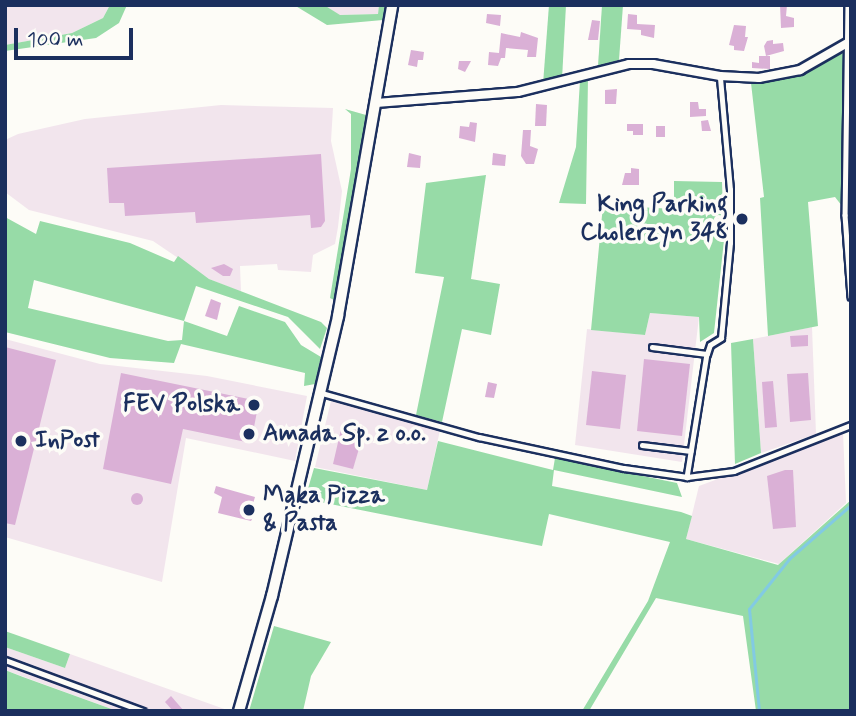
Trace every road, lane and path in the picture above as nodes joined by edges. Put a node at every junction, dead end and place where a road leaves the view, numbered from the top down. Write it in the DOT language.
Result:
graph roads {
  1 [pos="393,5"];
  2 [pos="848,5"];
  3 [pos="849,42"];
  4 [pos="720,76"];
  5 [pos="376,103"];
  6 [pos="851,297"];
  7 [pos="652,347"];
  8 [pos="707,354"];
  9 [pos="321,393"];
  10 [pos="851,425"];
  11 [pos="642,445"];
  12 [pos="691,451"];
  13 [pos="687,477"];
  14 [pos="5,660"];
  15 [pos="144,711"];
  16 [pos="239,711"];
  1 -- 5 [label="main road"];
  2 -- 3 [label="lane"];
  3 -- 4 [label="street"];
  3 -- 6 [label="lane"];
  4 -- 5 [label="street"];
  4 -- 8 [label="lane"];
  5 -- 9 [label="main road"];
  7 -- 8 [label="lane"];
  8 -- 12 [label="lane"];
  9 -- 13 [label="lane"];
  9 -- 16 [label="main road"];
  10 -- 13 [label="lane"];
  11 -- 12 [label="lane"];
  12 -- 13 [label="lane"];
  14 -- 15 [label="lane"];
}
